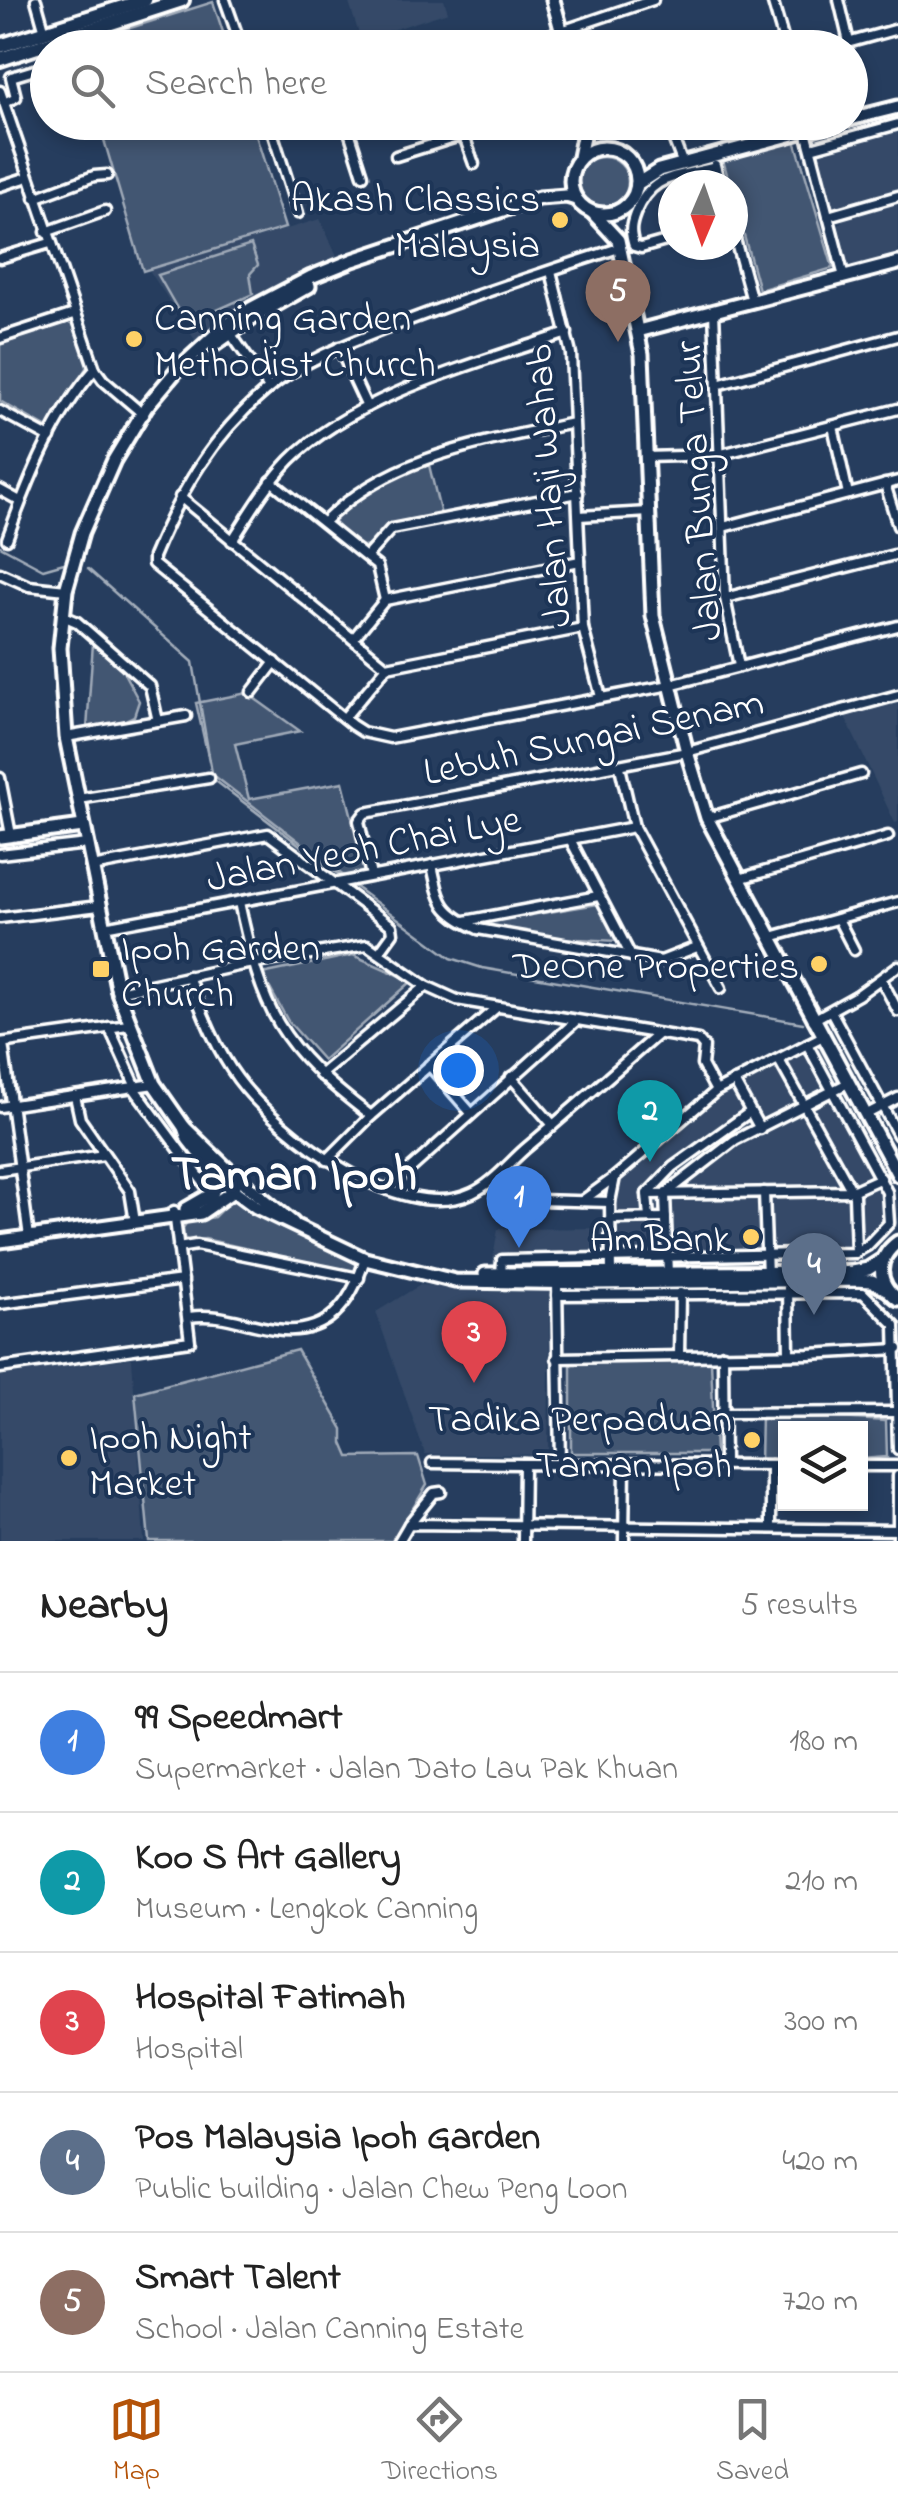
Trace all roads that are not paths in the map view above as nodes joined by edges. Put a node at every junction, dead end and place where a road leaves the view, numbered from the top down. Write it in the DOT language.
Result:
graph roads {
  1 [pos="36,0"];
  2 [pos="145,0"];
  3 [pos="182,0"];
  4 [pos="225,0"];
  5 [pos="553,0"];
  6 [pos="653,0"];
  7 [pos="772,0"];
  8 [pos="839,0"];
  9 [pos="898,29"];
  10 [pos="45,30"];
  11 [pos="52,30"];
  12 [pos="89,30"];
  13 [pos="236,30"];
  14 [pos="560,30"];
  15 [pos="567,30"];
  16 [pos="781,30"];
  17 [pos="846,30"];
  18 [pos="30,37"];
  19 [pos="868,37"];
  20 [pos="0,46"];
  21 [pos="30,49"];
  22 [pos="0,59"];
  23 [pos="30,70"];
  24 [pos="0,91"];
  25 [pos="4,102"];
  26 [pos="898,104"];
  27 [pos="868,112"];
  28 [pos="898,124"];
  29 [pos="868,132"];
  30 [pos="274,140"];
  31 [pos="352,140"];
  32 [pos="447,140"];
  33 [pos="465,140"];
  34 [pos="583,140"];
  35 [pos="604,140"];
  36 [pos="674,140"];
  37 [pos="755,140"];
  38 [pos="771,140"];
  39 [pos="810,140"];
  40 [pos="839,140"];
  41 [pos="612,148"];
  42 [pos="810,148"];
  43 [pos="396,156"];
  44 [pos="579,158"];
  45 [pos="681,159"];
  46 [pos="630,160"];
  47 [pos="714,161"];
  48 [pos="474,164"];
  49 [pos="690,170"];
  50 [pos="716,170"];
  51 [pos="107,175"];
  52 [pos="363,175"];
  53 [pos="571,175"];
  54 [pos="28,178"];
  55 [pos="658,182"];
  56 [pos="637,184"];
  57 [pos="0,186"];
  58 [pos="898,196"];
  59 [pos="36,198"];
  60 [pos="539,198"];
  61 [pos="576,199"];
  62 [pos="622,208"];
  63 [pos="105,211"];
  64 [pos="592,212"];
  65 [pos="298,213"];
  66 [pos="828,216"];
  67 [pos="46,232"];
  68 [pos="50,242"];
  69 [pos="658,243"];
  70 [pos="618,244"];
  71 [pos="405,245"];
  72 [pos="0,258"];
  73 [pos="741,260"];
  74 [pos="898,263"];
  75 [pos="550,271"];
  76 [pos="844,277"];
  77 [pos="752,302"];
  78 [pos="714,310"];
  79 [pos="74,314"];
  80 [pos="638,331"];
  81 [pos="230,334"];
  82 [pos="567,334"];
  83 [pos="898,336"];
  84 [pos="0,338"];
  85 [pos="340,347"];
  86 [pos="96,368"];
  87 [pos="716,385"];
  88 [pos="269,388"];
  89 [pos="367,407"];
  90 [pos="898,409"];
  91 [pos="0,411"];
  92 [pos="144,415"];
  93 [pos="574,423"];
  94 [pos="832,426"];
  95 [pos="50,438"];
  96 [pos="718,455"];
  97 [pos="646,457"];
  98 [pos="271,481"];
  99 [pos="898,481"];
  100 [pos="885,484"];
  101 [pos="0,490"];
  102 [pos="578,492"];
  103 [pos="848,494"];
  104 [pos="180,497"];
  105 [pos="20,502"];
  106 [pos="648,512"];
  107 [pos="579,516"];
  108 [pos="324,522"];
  109 [pos="898,526"];
  110 [pos="723,527"];
  111 [pos="7,539"];
  112 [pos="232,541"];
  113 [pos="898,554"];
  114 [pos="367,556"];
  115 [pos="580,561"];
  116 [pos="0,574"];
  117 [pos="66,590"];
  118 [pos="725,598"];
  119 [pos="385,600"];
  120 [pos="63,616"];
  121 [pos="898,626"];
  122 [pos="583,628"];
  123 [pos="353,639"];
  124 [pos="275,662"];
  125 [pos="740,666"];
  126 [pos="387,667"];
  127 [pos="670,685"];
  128 [pos="252,692"];
  129 [pos="898,695"];
  130 [pos="600,698"];
  131 [pos="186,716"];
  132 [pos="344,718"];
  133 [pos="158,720"];
  134 [pos="66,736"];
  135 [pos="687,752"];
  136 [pos="620,766"];
  137 [pos="860,774"];
  138 [pos="0,778"];
  139 [pos="209,778"];
  140 [pos="78,799"];
  141 [pos="708,818"];
  142 [pos="83,822"];
  143 [pos="634,827"];
  144 [pos="5,833"];
  145 [pos="888,836"];
  146 [pos="570,839"];
  147 [pos="87,844"];
  148 [pos="0,854"];
  149 [pos="432,865"];
  150 [pos="92,867"];
  151 [pos="371,876"];
  152 [pos="739,879"];
  153 [pos="336,883"];
  154 [pos="598,896"];
  155 [pos="239,902"];
  156 [pos="898,902"];
  157 [pos="99,906"];
  158 [pos="0,918"];
  159 [pos="838,920"];
  160 [pos="463,922"];
  161 [pos="104,927"];
  162 [pos="771,937"];
  163 [pos="697,946"];
  164 [pos="854,950"];
  165 [pos="380,952"];
  166 [pos="631,956"];
  167 [pos="252,964"];
  168 [pos="898,966"];
  169 [pos="188,976"];
  170 [pos="881,979"];
  171 [pos="426,986"];
  172 [pos="721,988"];
  173 [pos="118,992"];
  174 [pos="498,1007"];
  175 [pos="898,1009"];
  176 [pos="831,1011"];
  177 [pos="813,1020"];
  178 [pos="576,1021"];
  179 [pos="128,1025"];
  180 [pos="109,1027"];
  181 [pos="658,1034"];
  182 [pos="822,1036"];
  183 [pos="1,1043"];
  184 [pos="807,1044"];
  185 [pos="779,1060"];
  186 [pos="429,1065"];
  187 [pos="320,1076"];
  188 [pos="511,1077"];
  189 [pos="734,1081"];
  190 [pos="848,1083"];
  191 [pos="154,1084"];
  192 [pos="134,1087"];
  193 [pos="716,1091"];
  194 [pos="833,1091"];
  195 [pos="75,1096"];
  196 [pos="898,1098"];
  197 [pos="11,1105"];
  198 [pos="882,1106"];
  199 [pos="0,1107"];
  200 [pos="804,1107"];
  201 [pos="750,1112"];
  202 [pos="470,1114"];
  203 [pos="867,1114"];
  204 [pos="371,1116"];
  205 [pos="553,1126"];
  206 [pos="184,1127"];
  207 [pos="760,1129"];
  208 [pos="898,1135"];
  209 [pos="201,1142"];
  210 [pos="884,1147"];
  211 [pos="104,1155"];
  212 [pos="869,1156"];
  213 [pos="327,1160"];
  214 [pos="20,1167"];
  215 [pos="210,1167"];
  216 [pos="0,1170"];
  217 [pos="898,1174"];
  218 [pos="614,1177"];
  219 [pos="880,1178"];
  220 [pos="232,1188"];
  221 [pos="388,1188"];
  222 [pos="852,1191"];
  223 [pos="764,1192"];
  224 [pos="212,1194"];
  225 [pos="647,1194"];
  226 [pos="665,1194"];
  227 [pos="537,1200"];
  228 [pos="582,1201"];
  229 [pos="610,1202"];
  230 [pos="178,1212"];
  231 [pos="282,1213"];
  232 [pos="649,1218"];
  233 [pos="666,1218"];
  234 [pos="134,1219"];
  235 [pos="610,1219"];
  236 [pos="299,1228"];
  237 [pos="29,1234"];
  238 [pos="0,1238"];
  239 [pos="896,1242"];
  240 [pos="178,1248"];
  241 [pos="856,1253"];
  242 [pos="667,1256"];
  243 [pos="766,1256"];
  244 [pos="611,1258"];
  245 [pos="365,1259"];
  246 [pos="882,1260"];
  247 [pos="766,1272"];
  248 [pos="501,1274"];
  249 [pos="536,1274"];
  250 [pos="611,1274"];
  251 [pos="444,1277"];
  252 [pos="359,1278"];
  253 [pos="183,1280"];
  254 [pos="676,1282"];
  255 [pos="592,1283"];
  256 [pos="788,1286"];
  257 [pos="557,1289"];
  258 [pos="894,1296"];
  259 [pos="0,1304"];
  260 [pos="189,1317"];
  261 [pos="897,1348"];
  262 [pos="789,1353"];
  263 [pos="723,1354"];
  264 [pos="679,1355"];
  265 [pos="558,1358"];
  266 [pos="0,1368"];
  267 [pos="897,1412"];
  268 [pos="724,1413"];
  269 [pos="898,1449"];
  270 [pos="432,1462"];
  271 [pos="560,1463"];
  272 [pos="524,1464"];
  273 [pos="625,1464"];
  274 [pos="724,1464"];
  275 [pos="771,1465"];
  276 [pos="778,1465"];
  277 [pos="868,1466"];
  278 [pos="898,1466"];
  279 [pos="898,1476"];
  280 [pos="441,1492"];
  281 [pos="409,1524"];
  282 [pos="524,1525"];
  283 [pos="624,1526"];
  284 [pos="771,1528"];
  285 [pos="898,1530"];
  286 [pos="398,1541"];
  287 [pos="523,1541"];
  288 [pos="624,1541"];
  289 [pos="898,1541"];
  1 -- 10 [label="street"];
  2 -- 11 [label="main road"];
  3 -- 12 [label="main road"];
  4 -- 13 [label="street"];
  5 -- 14 [label="main road"];
  6 -- 15 [label="street"];
  7 -- 16 [label="street"];
  8 -- 17 [label="street"];
  9 -- 19 [label="street"];
  18 -- 20 [label="main road"];
  21 -- 22 [label="main road"];
  23 -- 25 [label="street"];
  24 -- 25 [label="street"];
  25 -- 54 [label="street"];
  26 -- 27 [label="main road"];
  28 -- 29 [label="street"];
  30 -- 65 [label="street"];
  31 -- 52 [label="street"];
  32 -- 43 [label="street"];
  33 -- 48 [label="street"];
  34 -- 44 [label="main road"];
  35 -- 41 [label="main road"];
  36 -- 45 [label="street"];
  37 -- 45 [label="main road"];
  38 -- 47 [label="main road"];
  39 -- 42 [label="street"];
  40 -- 42 [label="street"];
  41 -- 44 [label="main road"];
  41 -- 46 [label="main road"];
  42 -- 66 [label="street"];
  44 -- 53 [label="main road"];
  45 -- 46 [label="main road"];
  46 -- 56 [label="main road"];
  47 -- 49 [label="street"];
  47 -- 50 [label="street"];
  47 -- 56 [label="main road"];
  51 -- 59 [label="street"];
  53 -- 60 [label="main road"];
  53 -- 61 [label="main road"];
  54 -- 57 [label="street"];
  54 -- 59 [label="street"];
  55 -- 69 [label="street"];
  56 -- 62 [label="main road"];
  58 -- 66 [label="street"];
  59 -- 67 [label="street"];
  60 -- 61 [label="main road"];
  60 -- 71 [label="main road"];
  61 -- 64 [label="main road"];
  62 -- 64 [label="main road"];
  62 -- 70 [label="main road"];
  63 -- 67 [label="street"];
  64 -- 70 [label="main road"];
  66 -- 76 [label="street"];
  67 -- 68 [label="street"];
  68 -- 72 [label="street"];
  68 -- 79 [label="street"];
  70 -- 75 [label="street"];
  70 -- 80 [label="main road"];
  71 -- 81 [label="main road"];
  71 -- 92 [label="main road"];
  73 -- 77 [label="street"];
  74 -- 76 [label="main road"];
  75 -- 82 [label="street, Jalan Haji Wahab"];
  75 -- 85 [label="street"];
  76 -- 77 [label="main road"];
  77 -- 78 [label="main road"];
  78 -- 80 [label="main road"];
  78 -- 87 [label="street, Jalan Bunga Telur"];
  79 -- 84 [label="street"];
  79 -- 86 [label="street"];
  80 -- 97 [label="main road"];
  81 -- 88 [label="street"];
  81 -- 92 [label="main road"];
  82 -- 89 [label="street"];
  82 -- 93 [label="street, Jalan Haji Wahab"];
  83 -- 87 [label="street"];
  85 -- 88 [label="street"];
  85 -- 89 [label="street"];
  86 -- 92 [label="street"];
  86 -- 95 [label="street"];
  87 -- 96 [label="street, Jalan Bunga Telur"];
  88 -- 104 [label="street"];
  89 -- 98 [label="street"];
  90 -- 94 [label="street"];
  91 -- 95 [label="street"];
  92 -- 117 [label="main road"];
  93 -- 102 [label="street, Jalan Haji Wahab"];
  93 -- 108 [label="street"];
  94 -- 96 [label="street"];
  94 -- 103 [label="street"];
  95 -- 105 [label="street"];
  96 -- 97 [label="street"];
  96 -- 110 [label="street, Jalan Bunga Telur"];
  97 -- 106 [label="main road"];
  98 -- 108 [label="street"];
  98 -- 112 [label="street"];
  99 -- 100 [label="street"];
  100 -- 103 [label="street"];
  100 -- 109 [label="street"];
  101 -- 105 [label="street"];
  102 -- 107 [label="street, Jalan Haji Wahab"];
  102 -- 114 [label="street"];
  103 -- 110 [label="street"];
  104 -- 112 [label="street"];
  104 -- 124 [label="street"];
  105 -- 111 [label="street"];
  106 -- 107 [label="street"];
  106 -- 127 [label="main road"];
  107 -- 115 [label="street, Jalan Haji Wahab"];
  108 -- 114 [label="street"];
  110 -- 118 [label="street, Jalan Bunga Telur"];
  112 -- 123 [label="street"];
  113 -- 118 [label="street"];
  114 -- 119 [label="street"];
  115 -- 119 [label="street"];
  115 -- 122 [label="street, Jalan Haji Wahab"];
  116 -- 117 [label="street"];
  117 -- 120 [label="main road"];
  118 -- 125 [label="street, Jalan Bunga Telur"];
  119 -- 123 [label="street"];
  120 -- 133 [label="street"];
  120 -- 134 [label="main road"];
  121 -- 125 [label="street"];
  122 -- 126 [label="street"];
  122 -- 130 [label="street, Jalan Haji Wahab"];
  123 -- 126 [label="street"];
  124 -- 128 [label="street"];
  124 -- 132 [label="street"];
  125 -- 127 [label="street"];
  126 -- 132 [label="street"];
  127 -- 130 [label="street"];
  127 -- 135 [label="main road"];
  129 -- 135 [label="street, Lebuh Sungai Senam"];
  130 -- 132 [label="street"];
  131 -- 133 [label="street"];
  133 -- 134 [label="street"];
  134 -- 140 [label="main road"];
  135 -- 136 [label="street, Lebuh Sungai Senam"];
  135 -- 141 [label="main road"];
  136 -- 143 [label="street"];
  136 -- 151 [label="street, Lebuh Sungai Senam"];
  137 -- 141 [label="street"];
  138 -- 144 [label="street"];
  139 -- 140 [label="street"];
  140 -- 142 [label="main road"];
  141 -- 152 [label="main road"];
  142 -- 144 [label="main road"];
  142 -- 147 [label="main road"];
  143 -- 146 [label="street, Jalan Yeoh Chai Lye"];
  143 -- 163 [label="street"];
  145 -- 152 [label="street"];
  146 -- 149 [label="street, Jalan Yeoh Chai Lye"];
  146 -- 154 [label="street"];
  147 -- 148 [label="street"];
  147 -- 150 [label="main road"];
  149 -- 151 [label="street, Jalan Yeoh Chai Lye"];
  149 -- 160 [label="street"];
  150 -- 153 [label="street"];
  150 -- 157 [label="main road"];
  151 -- 153 [label="street, Jalan Yeoh Chai Lye"];
  152 -- 162 [label="main road"];
  153 -- 155 [label="street, Jalan Yeoh Chai Lye"];
  153 -- 165 [label="street"];
  154 -- 160 [label="street"];
  154 -- 166 [label="street"];
  155 -- 161 [label="street, Jalan Yeoh Chai Lye"];
  155 -- 167 [label="street"];
  156 -- 159 [label="street"];
  157 -- 158 [label="street"];
  157 -- 161 [label="main road"];
  159 -- 162 [label="street"];
  159 -- 164 [label="street"];
  160 -- 166 [label="street"];
  161 -- 173 [label="main road"];
  162 -- 177 [label="main road"];
  163 -- 166 [label="street"];
  163 -- 172 [label="street"];
  165 -- 167 [label="street"];
  165 -- 171 [label="street"];
  167 -- 169 [label="street"];
  167 -- 187 [label="street"];
  168 -- 170 [label="street"];
  169 -- 173 [label="street"];
  169 -- 213 [label="street"];
  170 -- 175 [label="street"];
  170 -- 176 [label="street"];
  171 -- 174 [label="street"];
  171 -- 187 [label="street"];
  173 -- 179 [label="main road"];
  174 -- 178 [label="street"];
  174 -- 186 [label="street"];
  176 -- 177 [label="street"];
  176 -- 198 [label="street"];
  177 -- 182 [label="main road"];
  178 -- 181 [label="street"];
  178 -- 188 [label="street"];
  179 -- 180 [label="street"];
  179 -- 191 [label="main road"];
  180 -- 183 [label="street"];
  180 -- 192 [label="street"];
  181 -- 193 [label="street"];
  181 -- 205 [label="street"];
  182 -- 184 [label="street"];
  182 -- 190 [label="main road"];
  183 -- 197 [label="street"];
  184 -- 185 [label="street"];
  184 -- 194 [label="street"];
  185 -- 189 [label="street"];
  185 -- 200 [label="street"];
  186 -- 202 [label="street"];
  186 -- 204 [label="street"];
  187 -- 204 [label="street"];
  188 -- 202 [label="street"];
  188 -- 205 [label="street"];
  189 -- 193 [label="street"];
  189 -- 201 [label="street"];
  190 -- 194 [label="street"];
  190 -- 203 [label="main road"];
  191 -- 192 [label="street"];
  191 -- 206 [label="main road"];
  192 -- 195 [label="street"];
  192 -- 224 [label="street"];
  193 -- 218 [label="street"];
  194 -- 200 [label="street"];
  194 -- 212 [label="street"];
  195 -- 197 [label="street"];
  195 -- 211 [label="street"];
  196 -- 198 [label="street"];
  197 -- 199 [label="street"];
  197 -- 214 [label="street"];
  198 -- 203 [label="street"];
  198 -- 208 [label="street"];
  200 -- 207 [label="street"];
  200 -- 222 [label="street"];
  201 -- 207 [label="street"];
  201 -- 225 [label="street"];
  202 -- 221 [label="street"];
  203 -- 210 [label="main road"];
  204 -- 213 [label="street"];
  205 -- 221 [label="street"];
  206 -- 209 [label="main road"];
  206 -- 215 [label="main road"];
  207 -- 226 [label="street"];
  209 -- 220 [label="main road"];
  209 -- 231 [label="main road"];
  210 -- 212 [label="street"];
  210 -- 217 [label="main road"];
  211 -- 214 [label="street"];
  211 -- 234 [label="street"];
  212 -- 219 [label="street"];
  213 -- 221 [label="street"];
  214 -- 216 [label="street"];
  214 -- 237 [label="street"];
  215 -- 220 [label="main road"];
  215 -- 224 [label="main road"];
  218 -- 228 [label="street"];
  218 -- 229 [label="street"];
  219 -- 222 [label="street"];
  219 -- 241 [label="street"];
  220 -- 230 [label="main road"];
  220 -- 230 [label="main road"];
  220 -- 231 [label="main road"];
  220 -- 236 [label="main road"];
  222 -- 223 [label="street"];
  222 -- 241 [label="street"];
  223 -- 226 [label="street"];
  223 -- 243 [label="street"];
  224 -- 230 [label="main road"];
  225 -- 226 [label="street"];
  225 -- 232 [label="street"];
  226 -- 233 [label="street"];
  227 -- 228 [label="street"];
  228 -- 229 [label="street"];
  229 -- 235 [label="street"];
  230 -- 234 [label="main road"];
  230 -- 240 [label="street"];
  231 -- 236 [label="main road"];
  232 -- 233 [label="street"];
  232 -- 235 [label="street"];
  233 -- 242 [label="street"];
  234 -- 237 [label="main road"];
  235 -- 244 [label="street"];
  236 -- 245 [label="main road"];
  237 -- 238 [label="main road"];
  239 -- 246 [label="main road"];
  240 -- 252 [label="street"];
  240 -- 253 [label="street"];
  241 -- 243 [label="street"];
  242 -- 243 [label="street"];
  242 -- 244 [label="street"];
  242 -- 254 [label="street"];
  243 -- 247 [label="street"];
  244 -- 248 [label="street"];
  244 -- 250 [label="street"];
  245 -- 251 [label="main road"];
  245 -- 252 [label="street"];
  246 -- 247 [label="main road"];
  246 -- 258 [label="main road"];
  247 -- 254 [label="main road"];
  247 -- 256 [label="street"];
  248 -- 249 [label="main road"];
  248 -- 251 [label="main road"];
  249 -- 250 [label="main road"];
  249 -- 257 [label="street"];
  250 -- 254 [label="main road"];
  250 -- 255 [label="street"];
  251 -- 257 [label="main road"];
  252 -- 260 [label="street"];
  253 -- 259 [label="street"];
  253 -- 260 [label="street"];
  254 -- 255 [label="main road"];
  254 -- 256 [label="main road"];
  254 -- 257 [label="street"];
  254 -- 264 [label="street"];
  255 -- 257 [label="main road"];
  256 -- 258 [label="main road"];
  256 -- 261 [label="street"];
  256 -- 262 [label="street"];
  257 -- 265 [label="street"];
  260 -- 266 [label="street"];
  261 -- 262 [label="street"];
  261 -- 267 [label="street"];
  262 -- 263 [label="street"];
  263 -- 264 [label="street"];
  263 -- 268 [label="street"];
  264 -- 265 [label="street"];
  265 -- 271 [label="street"];
  267 -- 268 [label="street"];
  267 -- 269 [label="street"];
  268 -- 274 [label="street"];
  270 -- 272 [label="street"];
  271 -- 272 [label="street"];
  271 -- 273 [label="street"];
  272 -- 282 [label="street"];
  273 -- 274 [label="street"];
  273 -- 283 [label="street"];
  274 -- 275 [label="street"];
  275 -- 276 [label="street"];
  275 -- 284 [label="street"];
  277 -- 278 [label="street"];
  279 -- 285 [label="street"];
  280 -- 281 [label="street"];
  281 -- 282 [label="street"];
  281 -- 286 [label="street"];
  282 -- 283 [label="street"];
  282 -- 287 [label="street"];
  283 -- 284 [label="street"];
  283 -- 288 [label="street"];
  284 -- 285 [label="street"];
  285 -- 289 [label="street"];
}
